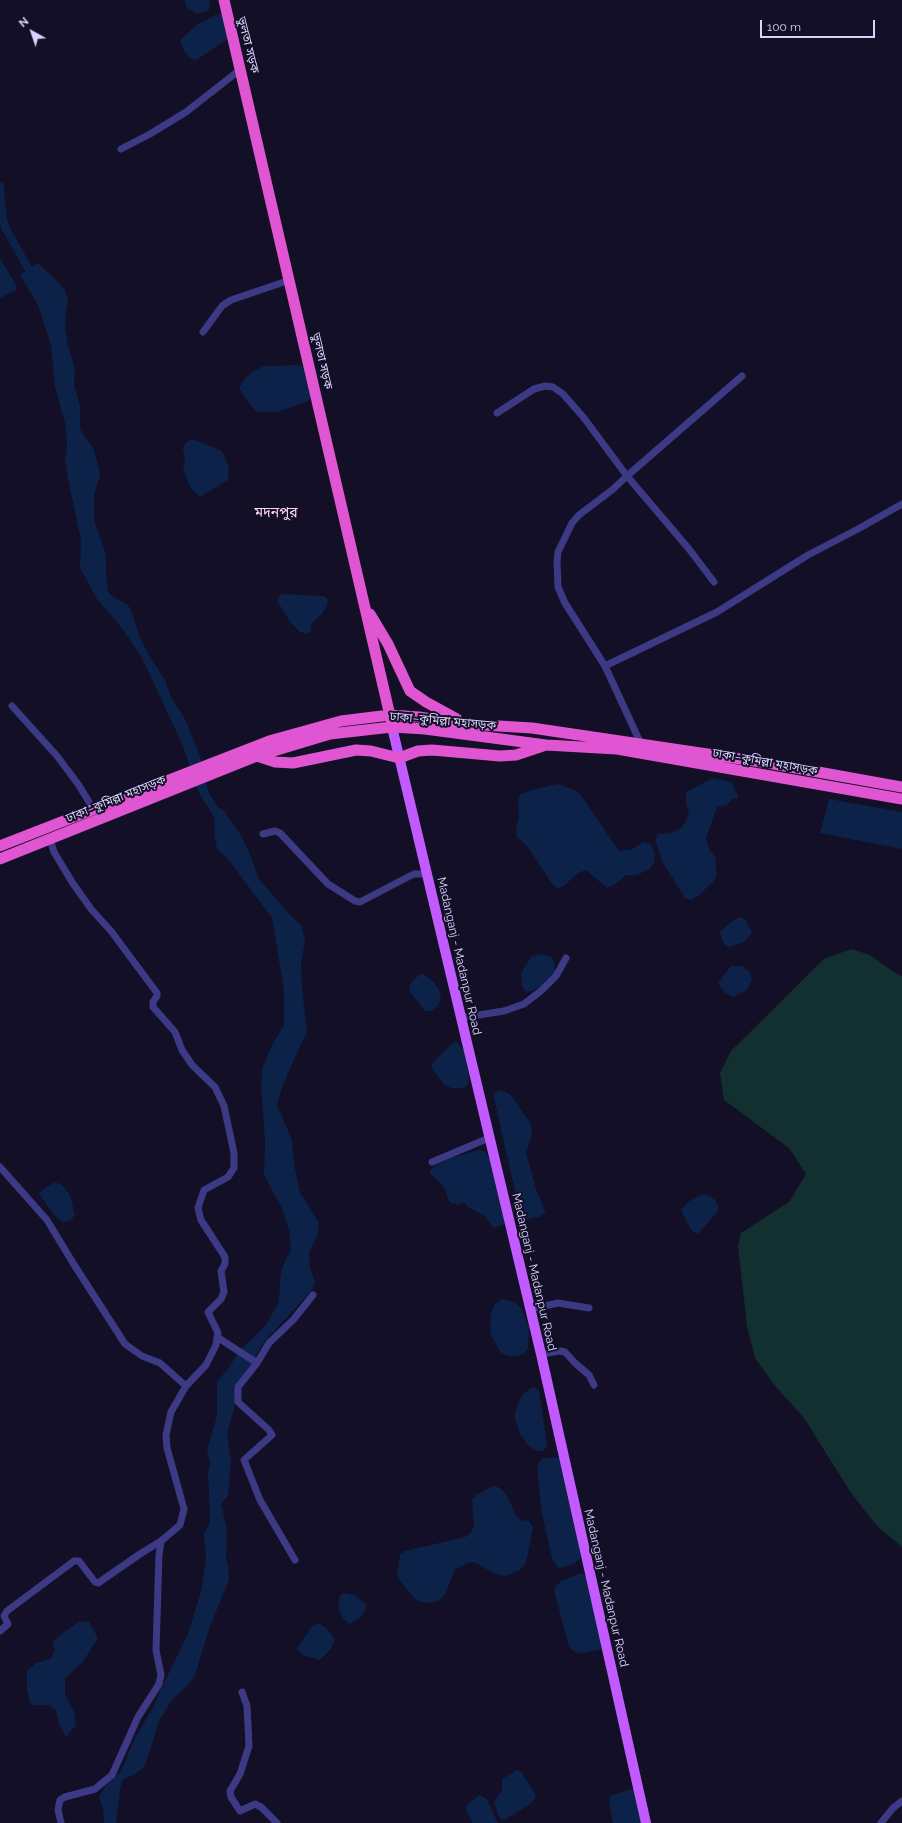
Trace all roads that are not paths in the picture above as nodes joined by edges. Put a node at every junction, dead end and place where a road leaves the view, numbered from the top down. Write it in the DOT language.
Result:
graph roads {
  1 [pos="224,0"];
  2 [pos="241,69"];
  3 [pos="122,149"];
  4 [pos="290,280"];
  5 [pos="203,332"];
  6 [pos="742,376"];
  7 [pos="497,413"];
  8 [pos="627,476"];
  9 [pos="902,504"];
  10 [pos="714,582"];
  11 [pos="366,607"];
  12 [pos="606,666"];
  13 [pos="12,706"];
  14 [pos="390,715"];
  15 [pos="466,724"];
  16 [pos="392,727"];
  17 [pos="641,744"];
  18 [pos="546,745"];
  19 [pos="257,756"];
  20 [pos="399,758"];
  21 [pos="212,769"];
  22 [pos="174,784"];
  23 [pos="902,787"];
  24 [pos="902,800"];
  25 [pos="94,810"];
  26 [pos="263,834"];
  27 [pos="50,839"];
  28 [pos="0,846"];
  29 [pos="0,859"];
  30 [pos="427,874"];
  31 [pos="566,958"];
  32 [pos="460,1018"];
  33 [pos="489,1138"];
  34 [pos="432,1162"];
  35 [pos="0,1167"];
  36 [pos="313,1295"];
  37 [pos="589,1308"];
  38 [pos="530,1309"];
  39 [pos="217,1337"];
  40 [pos="541,1354"];
  41 [pos="256,1362"];
  42 [pos="594,1385"];
  43 [pos="186,1386"];
  44 [pos="161,1541"];
  45 [pos="295,1560"];
  46 [pos="0,1630"];
  47 [pos="242,1692"];
  48 [pos="902,1801"];
  49 [pos="61,1823"];
  50 [pos="277,1823"];
  51 [pos="646,1823"];
  52 [pos="881,1823"];
  1 -- 2 [label="highway, ভুলতা সড়ক"];
  2 -- 3 [label="street"];
  2 -- 4 [label="highway, ভুলতা সড়ক"];
  4 -- 5 [label="street"];
  4 -- 11 [label="highway, ভুলতা সড়ক"];
  6 -- 8 [label="street"];
  7 -- 8 [label="street"];
  8 -- 10 [label="street"];
  8 -- 12 [label="street"];
  9 -- 12 [label="street"];
  11 -- 14 [label="highway, ভুলতা সড়ক"];
  11 -- 15 [label="highway"];
  12 -- 17 [label="street"];
  13 -- 25 [label="street"];
  14 -- 15 [label="highway, ঢাকা–কুমিল্লা মহাসড়ক"];
  14 -- 16 [label="highway, ভুলতা সড়ক"];
  14 -- 21 [label="highway, ঢাকা–কুমিল্লা মহাসড়ক"];
  15 -- 17 [label="highway, ঢাকা–কুমিল্লা মহাসড়ক"];
  16 -- 18 [label="highway, ঢাকা–কুমিল্লা মহাসড়ক"];
  16 -- 19 [label="highway, ঢাকা–কুমিল্লা মহাসড়ক"];
  16 -- 20 [label="main road, Madanganj - Madanpur Road"];
  17 -- 23 [label="highway, ঢাকা–কুমিল্লা মহাসড়ক"];
  18 -- 20 [label="highway"];
  18 -- 24 [label="highway, ঢাকা–কুমিল্লা মহাসড়ক"];
  19 -- 20 [label="highway"];
  19 -- 21 [label="highway, ঢাকা–কুমিল্লা মহাসড়ক"];
  20 -- 30 [label="main road, Madanganj - Madanpur Road"];
  21 -- 22 [label="highway, ঢাকা–কুমিল্লা মহাসড়ক"];
  22 -- 25 [label="highway, ঢাকা–কুমিল্লা মহাসড়ক"];
  22 -- 27 [label="highway, ঢাকা–কুমিল্লা মহাসড়ক"];
  25 -- 28 [label="highway, ঢাকা–কুমিল্লা মহাসড়ক"];
  26 -- 30 [label="street"];
  27 -- 29 [label="highway, ঢাকা–কুমিল্লা মহাসড়ক"];
  27 -- 39 [label="street"];
  30 -- 32 [label="main road, Madanganj - Madanpur Road"];
  31 -- 32 [label="street"];
  32 -- 33 [label="main road, Madanganj - Madanpur Road"];
  33 -- 34 [label="street"];
  33 -- 38 [label="main road, Madanganj - Madanpur Road"];
  35 -- 43 [label="street"];
  36 -- 41 [label="street"];
  37 -- 38 [label="street"];
  38 -- 40 [label="main road, Madanganj - Madanpur Road"];
  39 -- 41 [label="street"];
  39 -- 43 [label="street"];
  40 -- 42 [label="street"];
  40 -- 51 [label="main road, Madanganj - Madanpur Road"];
  41 -- 45 [label="street"];
  43 -- 44 [label="street"];
  44 -- 46 [label="street"];
  44 -- 49 [label="street"];
  47 -- 50 [label="street"];
  48 -- 52 [label="street"];
}
